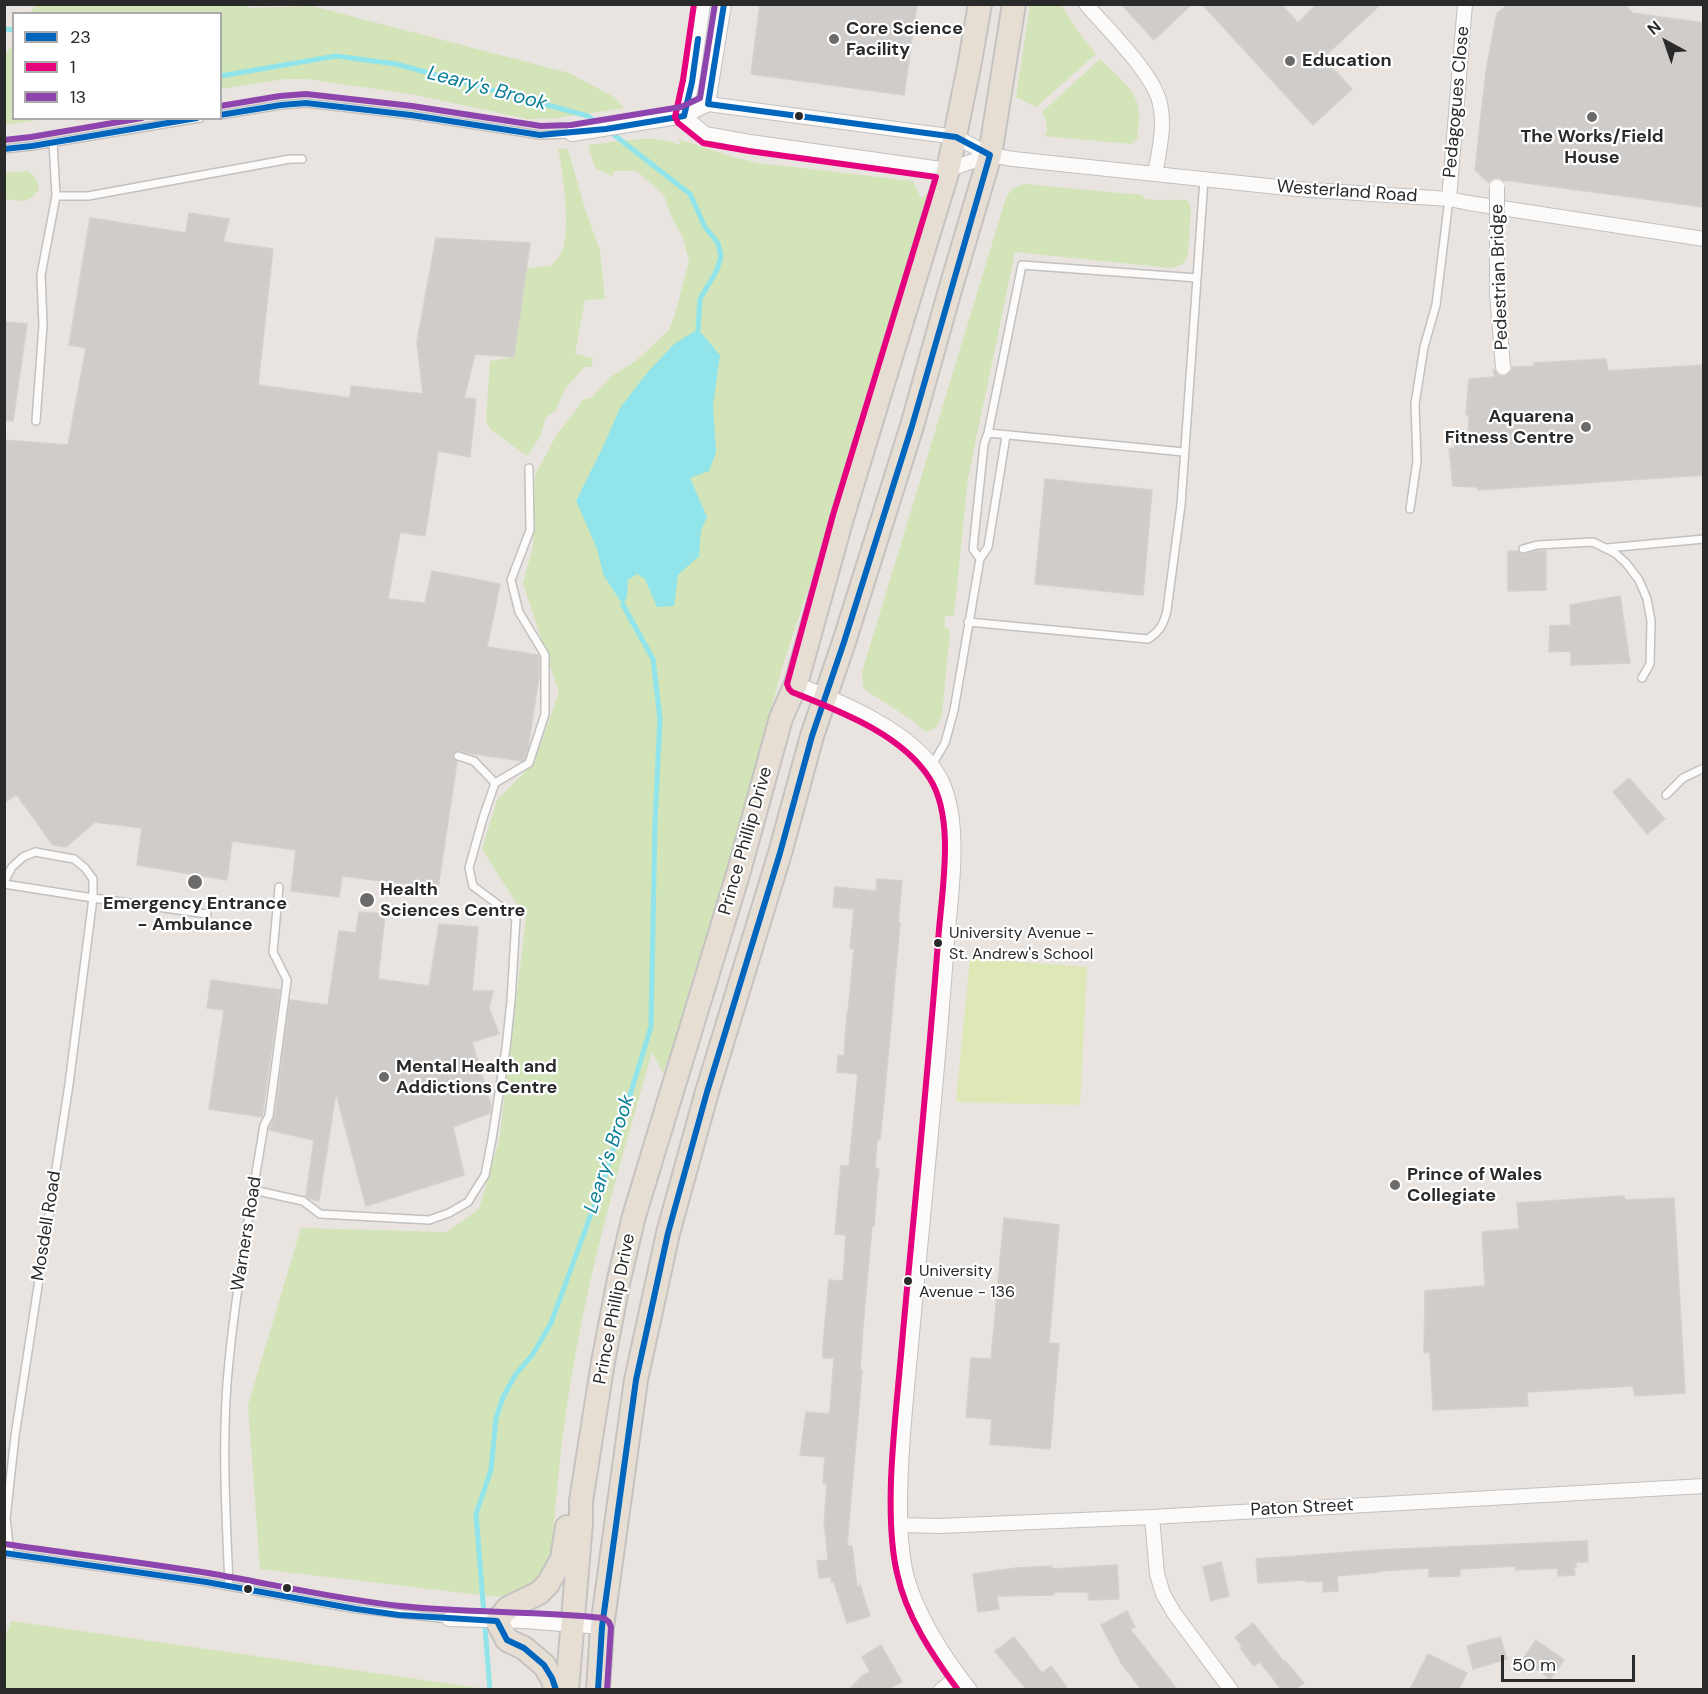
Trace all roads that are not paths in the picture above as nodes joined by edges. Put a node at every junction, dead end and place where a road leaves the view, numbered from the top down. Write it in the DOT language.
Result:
graph roads {
  1 [pos="703,4"];
  2 [pos="724,4"];
  3 [pos="980,4"];
  4 [pos="1014,4"];
  5 [pos="1086,4"];
  6 [pos="1465,4"];
  7 [pos="708,104"];
  8 [pos="222,115"];
  9 [pos="684,116"];
  10 [pos="188,120"];
  11 [pos="572,134"];
  12 [pos="956,137"];
  13 [pos="53,142"];
  14 [pos="4,148"];
  15 [pos="990,155"];
  16 [pos="302,159"];
  17 [pos="948,170"];
  18 [pos="1155,174"];
  19 [pos="1204,179"];
  20 [pos="1497,187"];
  21 [pos="56,196"];
  22 [pos="1449,199"];
  23 [pos="1704,239"];
  24 [pos="1197,278"];
  25 [pos="1503,367"];
  26 [pos="36,421"];
  27 [pos="988,433"];
  28 [pos="1006,436"];
  29 [pos="1184,452"];
  30 [pos="529,468"];
  31 [pos="1410,508"];
  32 [pos="1704,539"];
  33 [pos="1607,548"];
  34 [pos="1523,549"];
  35 [pos="980,559"];
  36 [pos="968,622"];
  37 [pos="1642,678"];
  38 [pos="796,684"];
  39 [pos="825,696"];
  40 [pos="458,756"];
  41 [pos="932,765"];
  42 [pos="1704,768"];
  43 [pos="495,783"];
  44 [pos="1666,795"];
  45 [pos="4,883"];
  46 [pos="279,887"];
  47 [pos="93,898"];
  48 [pos="207,914"];
  49 [pos="254,1190"];
  50 [pos="1704,1486"];
  51 [pos="581,1501"];
  52 [pos="1152,1517"];
  53 [pos="900,1525"];
  54 [pos="7,1554"];
  55 [pos="229,1586"];
  56 [pos="448,1619"];
  57 [pos="497,1621"];
  58 [pos="572,1625"];
  59 [pos="602,1627"];
  60 [pos="959,1676"];
  61 [pos="556,1689"];
  62 [pos="567,1689"];
  63 [pos="598,1689"];
  64 [pos="941,1689"];
  65 [pos="970,1689"];
  66 [pos="1231,1689"];
  1 -- 9 [label="street"];
  2 -- 7 [label="street"];
  3 -- 12 [label="main road, Prince Phillip Drive"];
  4 -- 15 [label="main road, Prince Phillip Drive"];
  5 -- 18 [label="street"];
  6 -- 22 [label="street, Pedagogues Close"];
  7 -- 9 [label="street"];
  7 -- 12 [label="street"];
  8 -- 11 [label="lane"];
  9 -- 11 [label="street"];
  9 -- 17 [label="street"];
  10 -- 13 [label="lane"];
  12 -- 15 [label="street"];
  12 -- 17 [label="main road, Prince Phillip Drive"];
  13 -- 14 [label="lane"];
  13 -- 21 [label="lane"];
  15 -- 17 [label="street"];
  15 -- 18 [label="street, Westerland Road"];
  15 -- 39 [label="main road, Prince Phillip Drive"];
  16 -- 21 [label="lane"];
  17 -- 38 [label="main road, Prince Phillip Drive"];
  18 -- 19 [label="street, Westerland Road"];
  19 -- 22 [label="street, Westerland Road"];
  19 -- 24 [label="lane"];
  20 -- 25 [label="street, Pedestrian Bridge, bridge"];
  21 -- 26 [label="lane"];
  22 -- 23 [label="street, Westerland Road"];
  22 -- 31 [label="lane"];
  24 -- 27 [label="lane"];
  24 -- 29 [label="lane"];
  27 -- 28 [label="lane"];
  27 -- 35 [label="lane"];
  28 -- 29 [label="lane"];
  28 -- 35 [label="lane"];
  29 -- 36 [label="lane"];
  30 -- 43 [label="lane"];
  32 -- 33 [label="lane"];
  33 -- 34 [label="lane"];
  33 -- 37 [label="lane"];
  35 -- 36 [label="lane"];
  36 -- 41 [label="lane"];
  38 -- 39 [label="street"];
  38 -- 51 [label="main road, Prince Phillip Drive"];
  39 -- 41 [label="street"];
  39 -- 59 [label="main road, Prince Phillip Drive"];
  40 -- 43 [label="lane"];
  41 -- 53 [label="street"];
  42 -- 44 [label="lane"];
  43 -- 49 [label="lane"];
  45 -- 47 [label="lane"];
  45 -- 47 [label="lane"];
  46 -- 49 [label="lane, Warners Road"];
  47 -- 48 [label="lane"];
  47 -- 54 [label="lane, Mosdell Road"];
  49 -- 55 [label="lane, Warners Road"];
  50 -- 52 [label="street, Paton Street"];
  51 -- 57 [label="main road"];
  51 -- 58 [label="main road, Prince Phillip Drive"];
  52 -- 53 [label="street, Paton Street"];
  52 -- 66 [label="street"];
  53 -- 60 [label="street"];
  54 -- 55 [label="lane"];
  55 -- 56 [label="lane"];
  56 -- 57 [label="street"];
  57 -- 58 [label="street"];
  57 -- 61 [label="main road"];
  58 -- 59 [label="street"];
  58 -- 62 [label="main road, Prince Phillip Drive"];
  59 -- 63 [label="main road, Prince Phillip Drive"];
  60 -- 64 [label="street"];
  60 -- 65 [label="street"];
}
